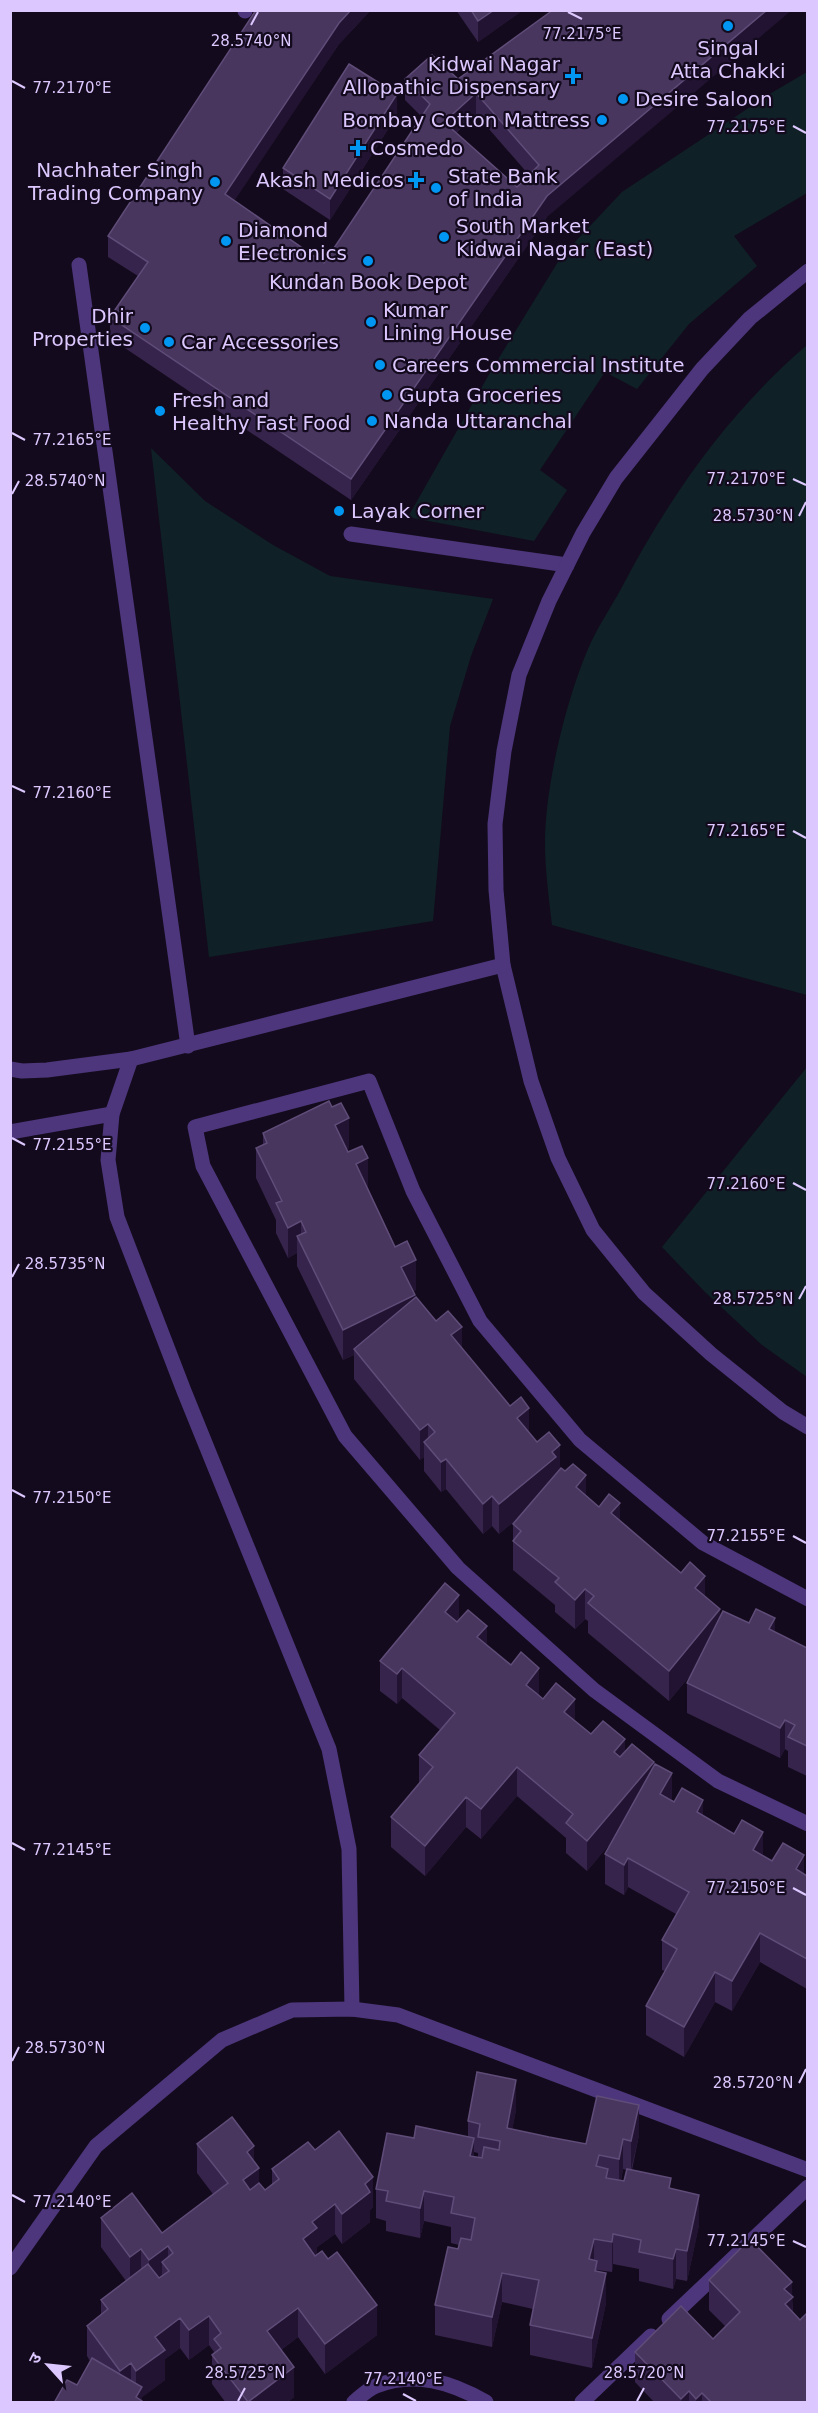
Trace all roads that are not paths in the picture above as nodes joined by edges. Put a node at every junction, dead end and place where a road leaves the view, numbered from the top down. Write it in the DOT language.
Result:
graph roads {
  1 [pos="79,265"];
  2 [pos="807,271"];
  3 [pos="351,534"];
  4 [pos="567,565"];
  5 [pos="503,965"];
  6 [pos="188,1046"];
  7 [pos="131,1059"];
  8 [pos="10,1068"];
  9 [pos="112,1114"];
  10 [pos="10,1132"];
  11 [pos="807,1426"];
  12 [pos="807,1599"];
  13 [pos="807,1824"];
  14 [pos="352,2009"];
  15 [pos="807,2169"];
  16 [pos="807,2187"];
  17 [pos="10,2268"];
  18 [pos="354,2403"];
  19 [pos="486,2403"];
  20 [pos="582,2403"];
  1 -- 6 [label="street"];
  2 -- 4 [label="street"];
  3 -- 4 [label="street"];
  4 -- 5 [label="street"];
  5 -- 6 [label="street"];
  5 -- 11 [label="street"];
  6 -- 7 [label="street"];
  7 -- 8 [label="street"];
  7 -- 9 [label="street"];
  9 -- 10 [label="street"];
  9 -- 14 [label="street"];
  12 -- 13 [label="street"];
  14 -- 15 [label="street"];
  14 -- 17 [label="street"];
  16 -- 20 [label="street"];
  18 -- 19 [label="street"];
}
